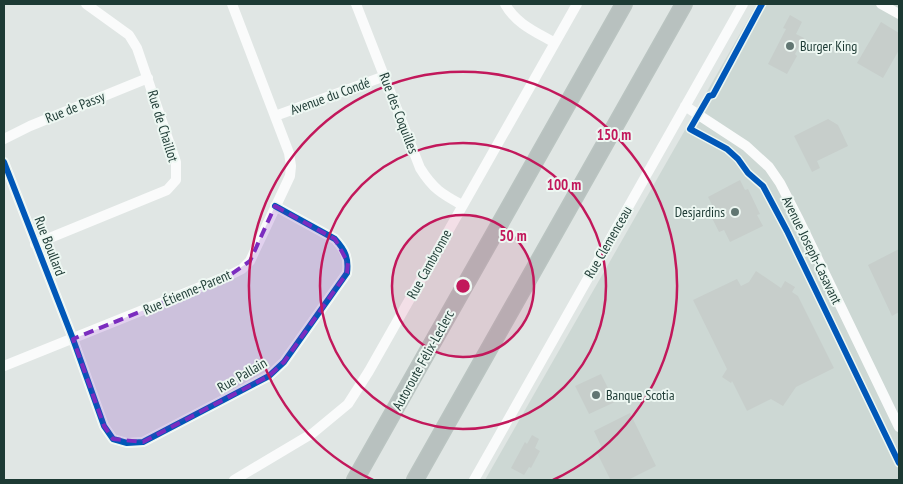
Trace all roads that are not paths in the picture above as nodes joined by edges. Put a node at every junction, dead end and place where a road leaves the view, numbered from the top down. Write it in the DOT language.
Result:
graph roads {
  1 [pos="86,4"];
  2 [pos="232,4"];
  3 [pos="356,4"];
  4 [pos="505,4"];
  5 [pos="577,4"];
  6 [pos="624,4"];
  7 [pos="684,4"];
  8 [pos="743,4"];
  9 [pos="881,4"];
  10 [pos="899,14"];
  11 [pos="555,43"];
  12 [pos="385,76"];
  13 [pos="148,78"];
  14 [pos="685,106"];
  15 [pos="275,116"];
  16 [pos="4,139"];
  17 [pos="4,162"];
  18 [pos="462,205"];
  19 [pos="275,206"];
  20 [pos="35,244"];
  21 [pos="72,339"];
  22 [pos="4,366"];
  23 [pos="899,427"];
  24 [pos="234,480"];
  25 [pos="355,480"];
  26 [pos="415,480"];
  27 [pos="474,480"];
  1 -- 13 [label="street, Rue de Chaillot"];
  2 -- 15 [label="street, Rue Étienne-Parent"];
  3 -- 12 [label="street, Rue des Coquilles"];
  4 -- 11 [label="street"];
  5 -- 11 [label="street, Rue Cambronne"];
  6 -- 25 [label="highway, Autoroute Félix-Leclerc"];
  7 -- 26 [label="highway"];
  8 -- 14 [label="street, Rue Clemenceau"];
  9 -- 10 [label="street"];
  11 -- 18 [label="street, Rue Cambronne"];
  12 -- 15 [label="street, Avenue du Condé"];
  12 -- 18 [label="street, Rue des Coquilles"];
  13 -- 16 [label="street, Rue de Passy"];
  13 -- 20 [label="street, Rue de Chaillot"];
  14 -- 23 [label="street, Avenue Joseph-Casavant"];
  14 -- 27 [label="street, Rue Clemenceau"];
  15 -- 19 [label="street, Rue Étienne-Parent"];
  17 -- 20 [label="street, Rue Boullard"];
  18 -- 24 [label="street, Rue Cambronne"];
  19 -- 21 [label="street, Rue Étienne-Parent"];
  19 -- 21 [label="street, Rue Pallain"];
  20 -- 21 [label="street, Rue Boullard"];
  21 -- 22 [label="street, Rue Étienne-Parent"];
}
